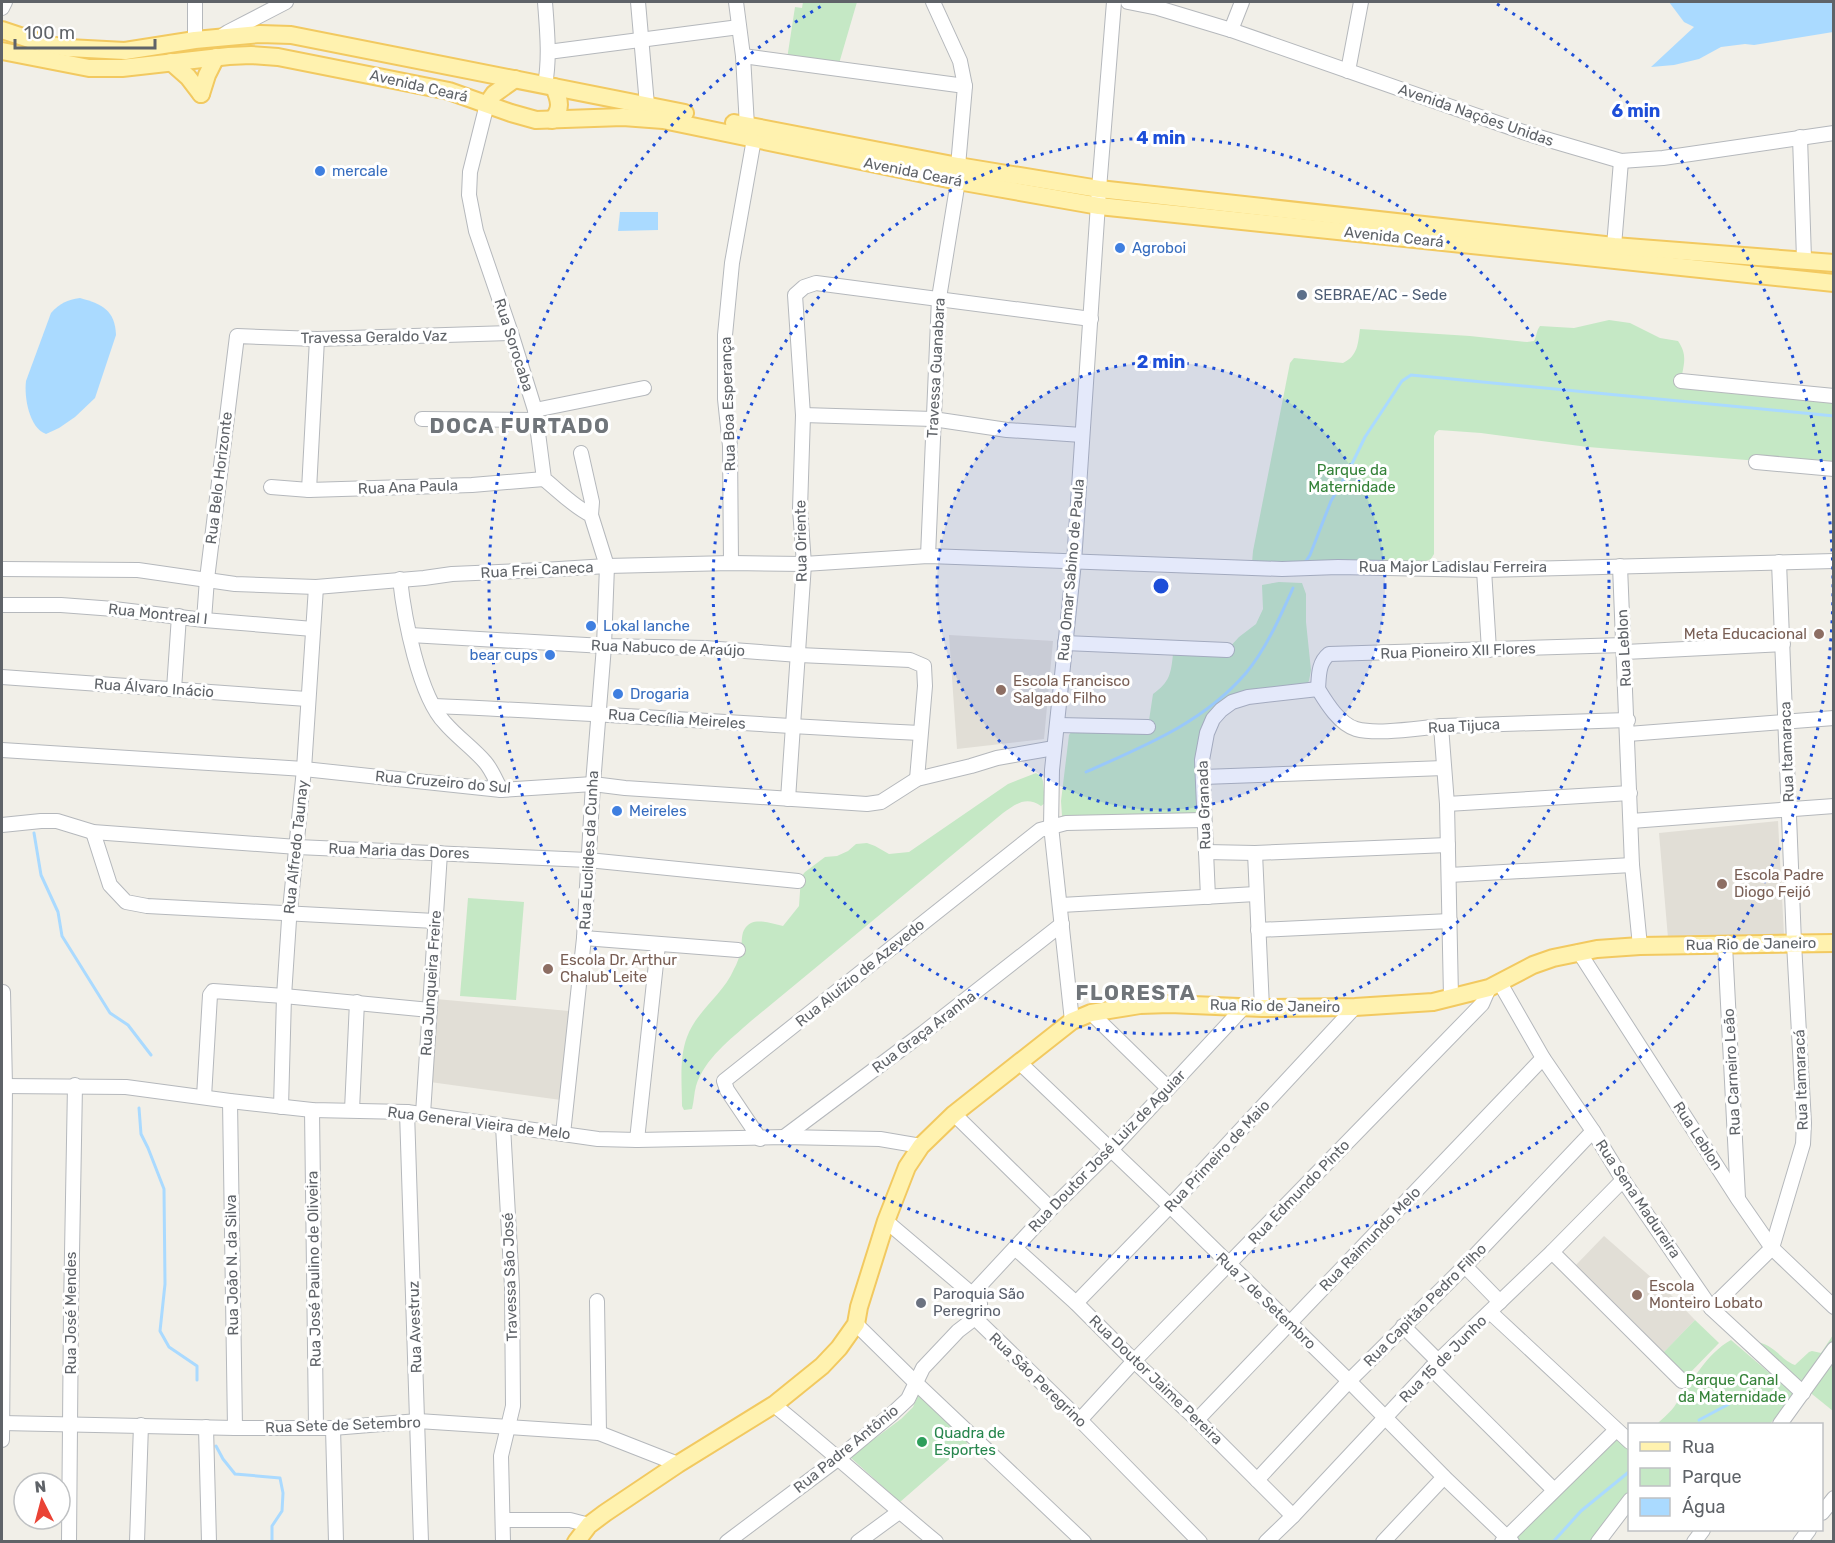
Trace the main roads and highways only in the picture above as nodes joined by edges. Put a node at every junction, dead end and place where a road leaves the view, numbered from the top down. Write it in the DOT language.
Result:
graph roads {
  1 [pos="2,30"];
  2 [pos="219,38"];
  3 [pos="2,51"];
  4 [pos="216,57"];
  5 [pos="198,59"];
  6 [pos="171,62"];
  7 [pos="515,79"];
  8 [pos="549,86"];
  9 [pos="487,104"];
  10 [pos="552,120"];
  11 [pos="751,133"];
  12 [pos="1099,197"];
  13 [pos="1782,259"];
  14 [pos="1833,262"];
  15 [pos="1755,275"];
  16 [pos="1833,278"];
  17 [pos="1816,281"];
  18 [pos="1833,283"];
  19 [pos="1833,942"];
  20 [pos="576,1542"];
  1 -- 2 [label="main road, Avenida Ceará"];
  2 -- 5 [label="main road"];
  2 -- 7 [label="main road, Avenida Ceará"];
  3 -- 6 [label="main road, Avenida Ceará"];
  4 -- 5 [label="main road, Avenida Ceará"];
  4 -- 6 [label="main road"];
  4 -- 9 [label="main road, Avenida Ceará"];
  5 -- 6 [label="main road, Avenida Ceará"];
  7 -- 8 [label="main road, Avenida Ceará"];
  7 -- 9 [label="main road"];
  8 -- 10 [label="main road"];
  8 -- 11 [label="main road, Avenida Ceará"];
  9 -- 10 [label="main road, Avenida Ceará"];
  10 -- 11 [label="main road, Avenida Ceará"];
  11 -- 12 [label="main road, Avenida Ceará"];
  12 -- 13 [label="main road, Avenida Ceará"];
  12 -- 15 [label="main road, Avenida Ceará"];
  13 -- 14 [label="main road, Avenida Ceará"];
  13 -- 15 [label="main road"];
  15 -- 17 [label="main road, Avenida Ceará"];
  16 -- 17 [label="main road"];
  17 -- 18 [label="main road, Avenida Ceará"];
  19 -- 20 [label="main road, Rua Rio de Janeiro"];
}
